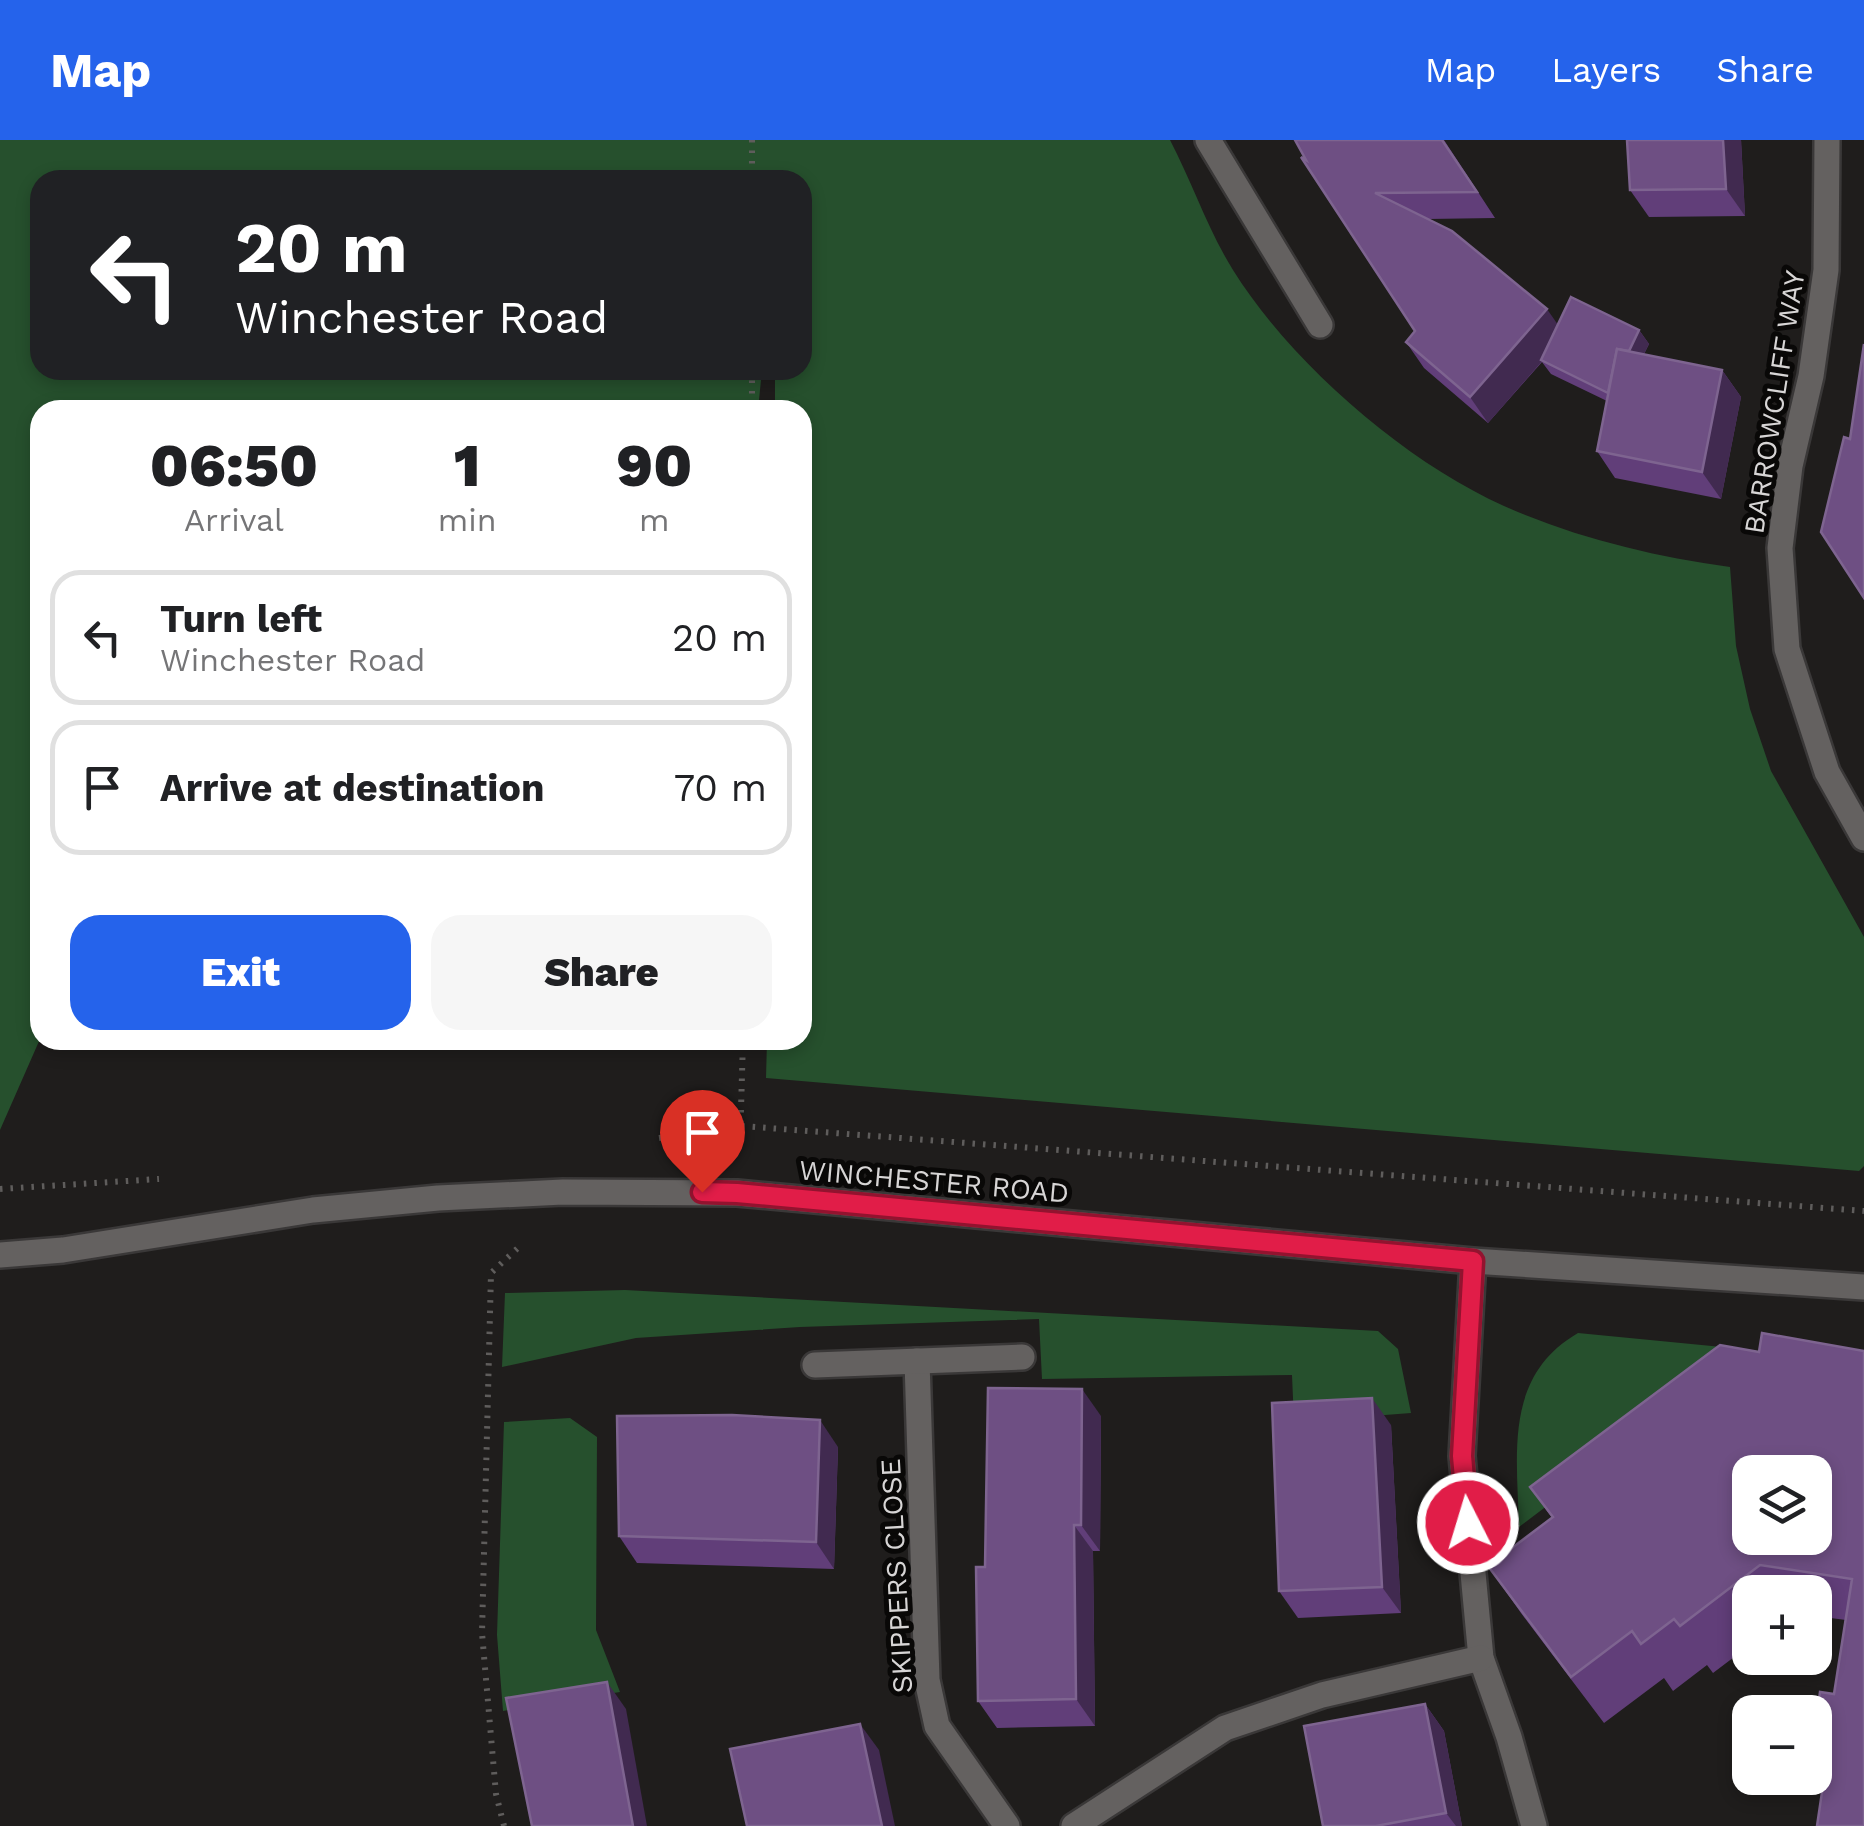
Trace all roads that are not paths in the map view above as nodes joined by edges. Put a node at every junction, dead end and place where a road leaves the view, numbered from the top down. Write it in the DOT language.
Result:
graph roads {
  1 [pos="1208,140"];
  2 [pos="1827,140"];
  3 [pos="1320,325"];
  4 [pos="1864,838"];
  5 [pos="0,1255"];
  6 [pos="1473,1261"];
  7 [pos="1864,1288"];
  8 [pos="1022,1356"];
  9 [pos="917,1361"];
  10 [pos="815,1365"];
  11 [pos="1481,1658"];
  12 [pos="1007,1826"];
  13 [pos="1074,1826"];
  14 [pos="1534,1826"];
  1 -- 3 [label="street"];
  2 -- 4 [label="street, BARROWCLIFF WAY"];
  5 -- 6 [label="street, WINCHESTER ROAD"];
  6 -- 7 [label="street, WINCHESTER ROAD"];
  6 -- 11 [label="street"];
  8 -- 9 [label="street"];
  9 -- 10 [label="street"];
  9 -- 12 [label="street, SKIPPERS CLOSE"];
  11 -- 13 [label="street"];
  11 -- 14 [label="street"];
}
